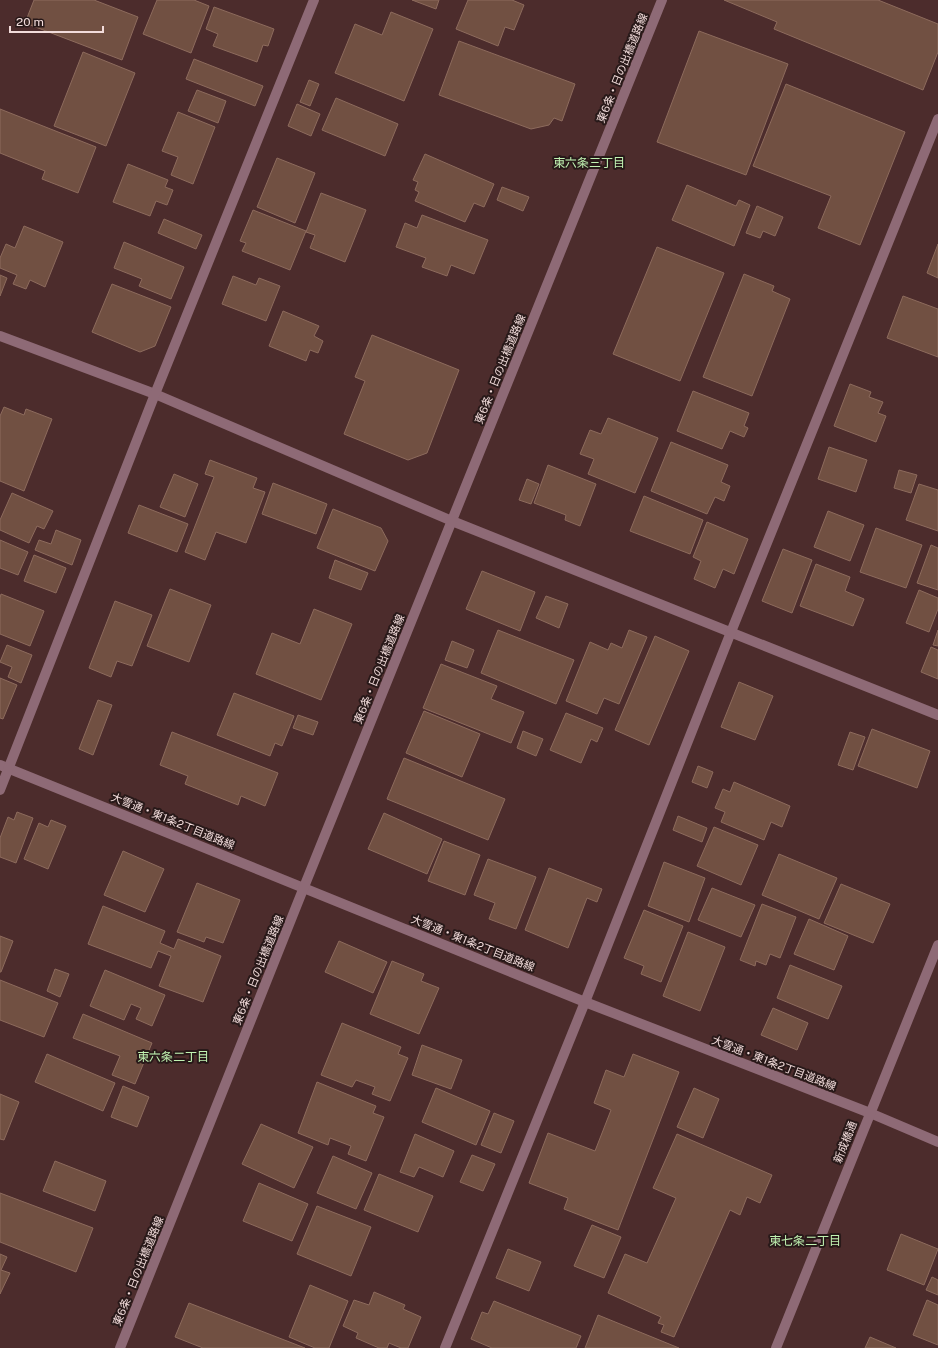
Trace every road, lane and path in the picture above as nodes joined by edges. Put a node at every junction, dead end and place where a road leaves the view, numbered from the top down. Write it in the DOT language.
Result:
graph roads {
  1 [pos="314,0"];
  2 [pos="662,0"];
  3 [pos="938,119"];
  4 [pos="0,336"];
  5 [pos="155,394"];
  6 [pos="452,521"];
  7 [pos="731,632"];
  8 [pos="938,715"];
  9 [pos="4,767"];
  10 [pos="0,790"];
  11 [pos="304,887"];
  12 [pos="938,946"];
  13 [pos="585,1002"];
  14 [pos="870,1113"];
  15 [pos="938,1142"];
  16 [pos="120,1348"];
  17 [pos="445,1348"];
  18 [pos="776,1348"];
  1 -- 5 [label="street"];
  2 -- 6 [label="street, 東6条・日の出橋道路線"];
  3 -- 7 [label="street"];
  4 -- 5 [label="street"];
  5 -- 6 [label="street"];
  5 -- 9 [label="street"];
  6 -- 7 [label="street"];
  6 -- 11 [label="street, 東6条・日の出橋道路線"];
  7 -- 8 [label="street"];
  7 -- 13 [label="street"];
  9 -- 10 [label="street"];
  9 -- 11 [label="street, 大雪通・東1条2丁目道路線"];
  11 -- 13 [label="street, 大雪通・東1条2丁目道路線"];
  11 -- 16 [label="street, 東6条・日の出橋道路線"];
  12 -- 14 [label="street, 新成橋通"];
  13 -- 14 [label="street, 大雪通・東1条2丁目道路線"];
  13 -- 17 [label="street"];
  14 -- 15 [label="street, 大雪通・東1条2丁目道路線"];
  14 -- 18 [label="street, 新成橋通"];
}
